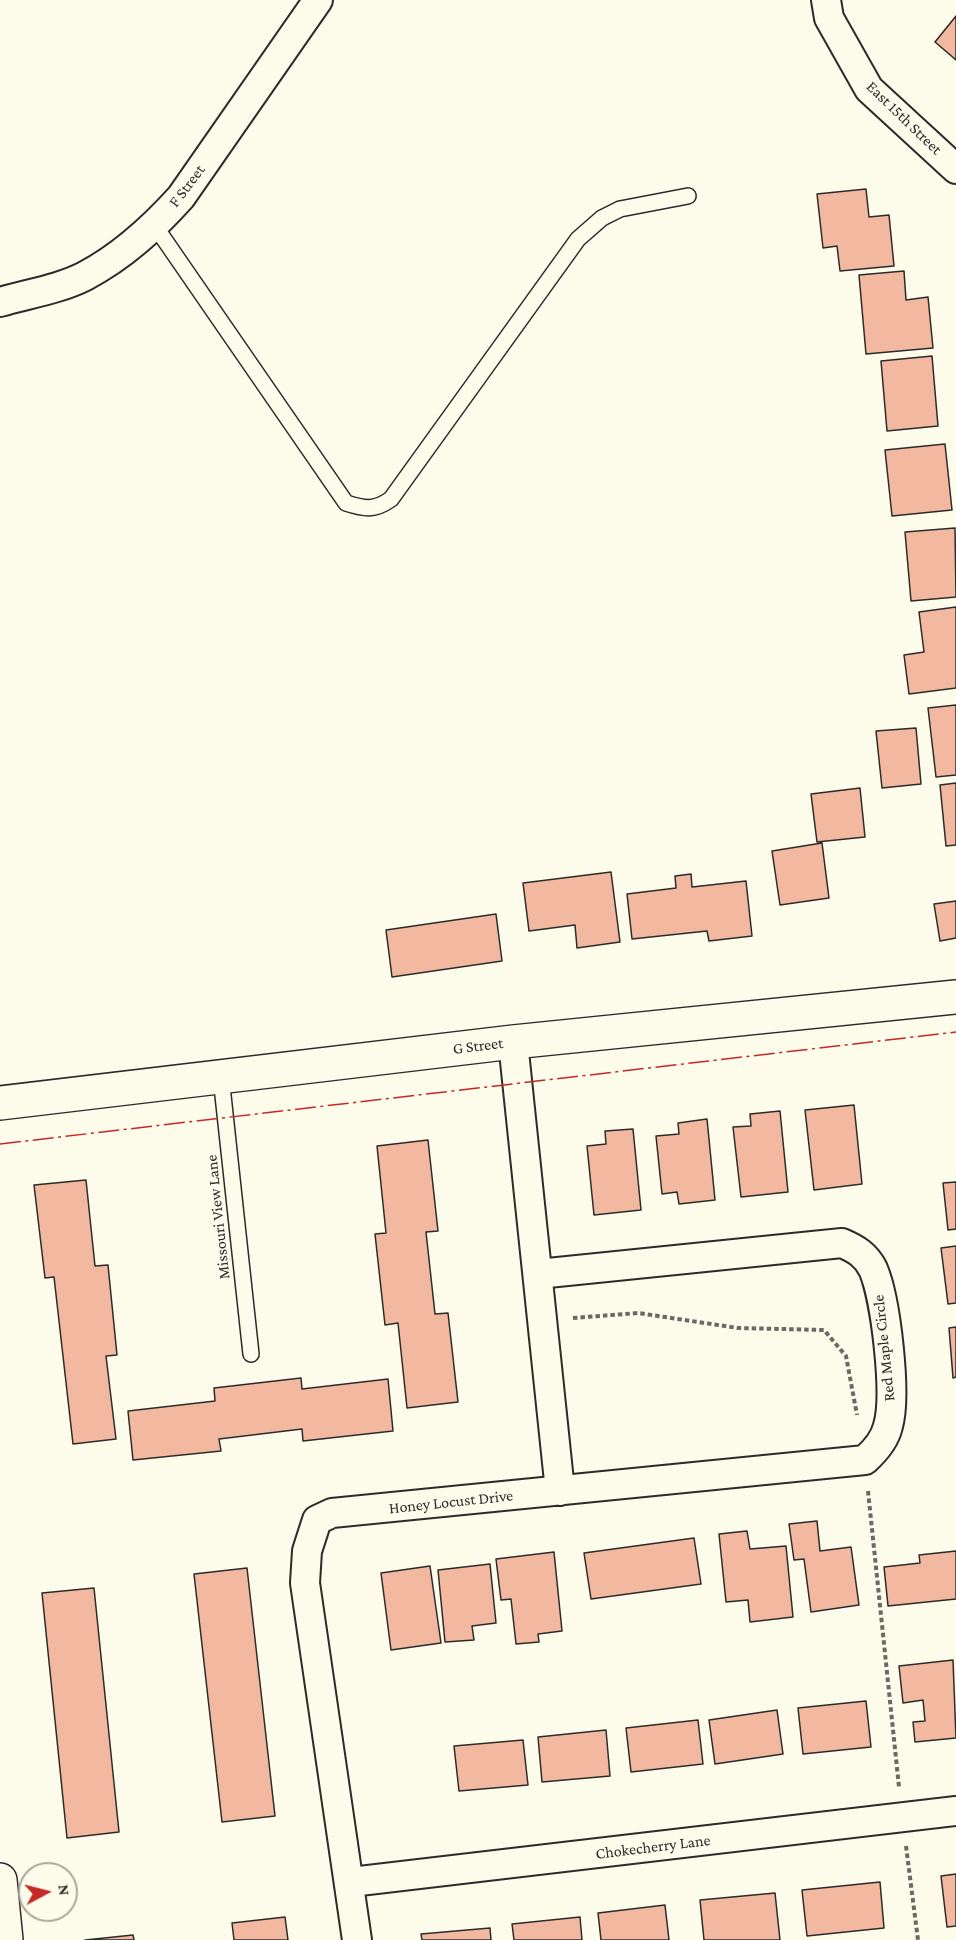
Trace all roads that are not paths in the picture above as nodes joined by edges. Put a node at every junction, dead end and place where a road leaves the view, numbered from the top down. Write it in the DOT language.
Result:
graph roads {
  1 [pos="318,0"];
  2 [pos="826,0"];
  3 [pos="956,169"];
  4 [pos="688,196"];
  5 [pos="155,226"];
  6 [pos="0,302"];
  7 [pos="956,997"];
  8 [pos="513,1042"];
  9 [pos="220,1077"];
  10 [pos="0,1103"];
  11 [pos="538,1274"];
  12 [pos="251,1354"];
  13 [pos="560,1491"];
  14 [pos="956,1811"];
  15 [pos="0,1880"];
  16 [pos="351,1882"];
  17 [pos="6,1940"];
  18 [pos="357,1940"];
  1 -- 5 [label="street, F Street"];
  2 -- 3 [label="street, East 15th Street"];
  4 -- 5 [label="lane"];
  5 -- 6 [label="street, F Street"];
  7 -- 8 [label="main road, G Street"];
  8 -- 9 [label="main road, G Street"];
  8 -- 11 [label="street"];
  9 -- 10 [label="main road, G Street"];
  9 -- 12 [label="lane, Missouri View Lane"];
  11 -- 13 [label="street"];
  11 -- 13 [label="street, Red Maple Circle"];
  13 -- 16 [label="street, Honey Locust Drive"];
  14 -- 16 [label="street, Chokecherry Lane"];
  15 -- 17 [label="main road"];
  16 -- 18 [label="street, Honey Locust Drive"];
}
